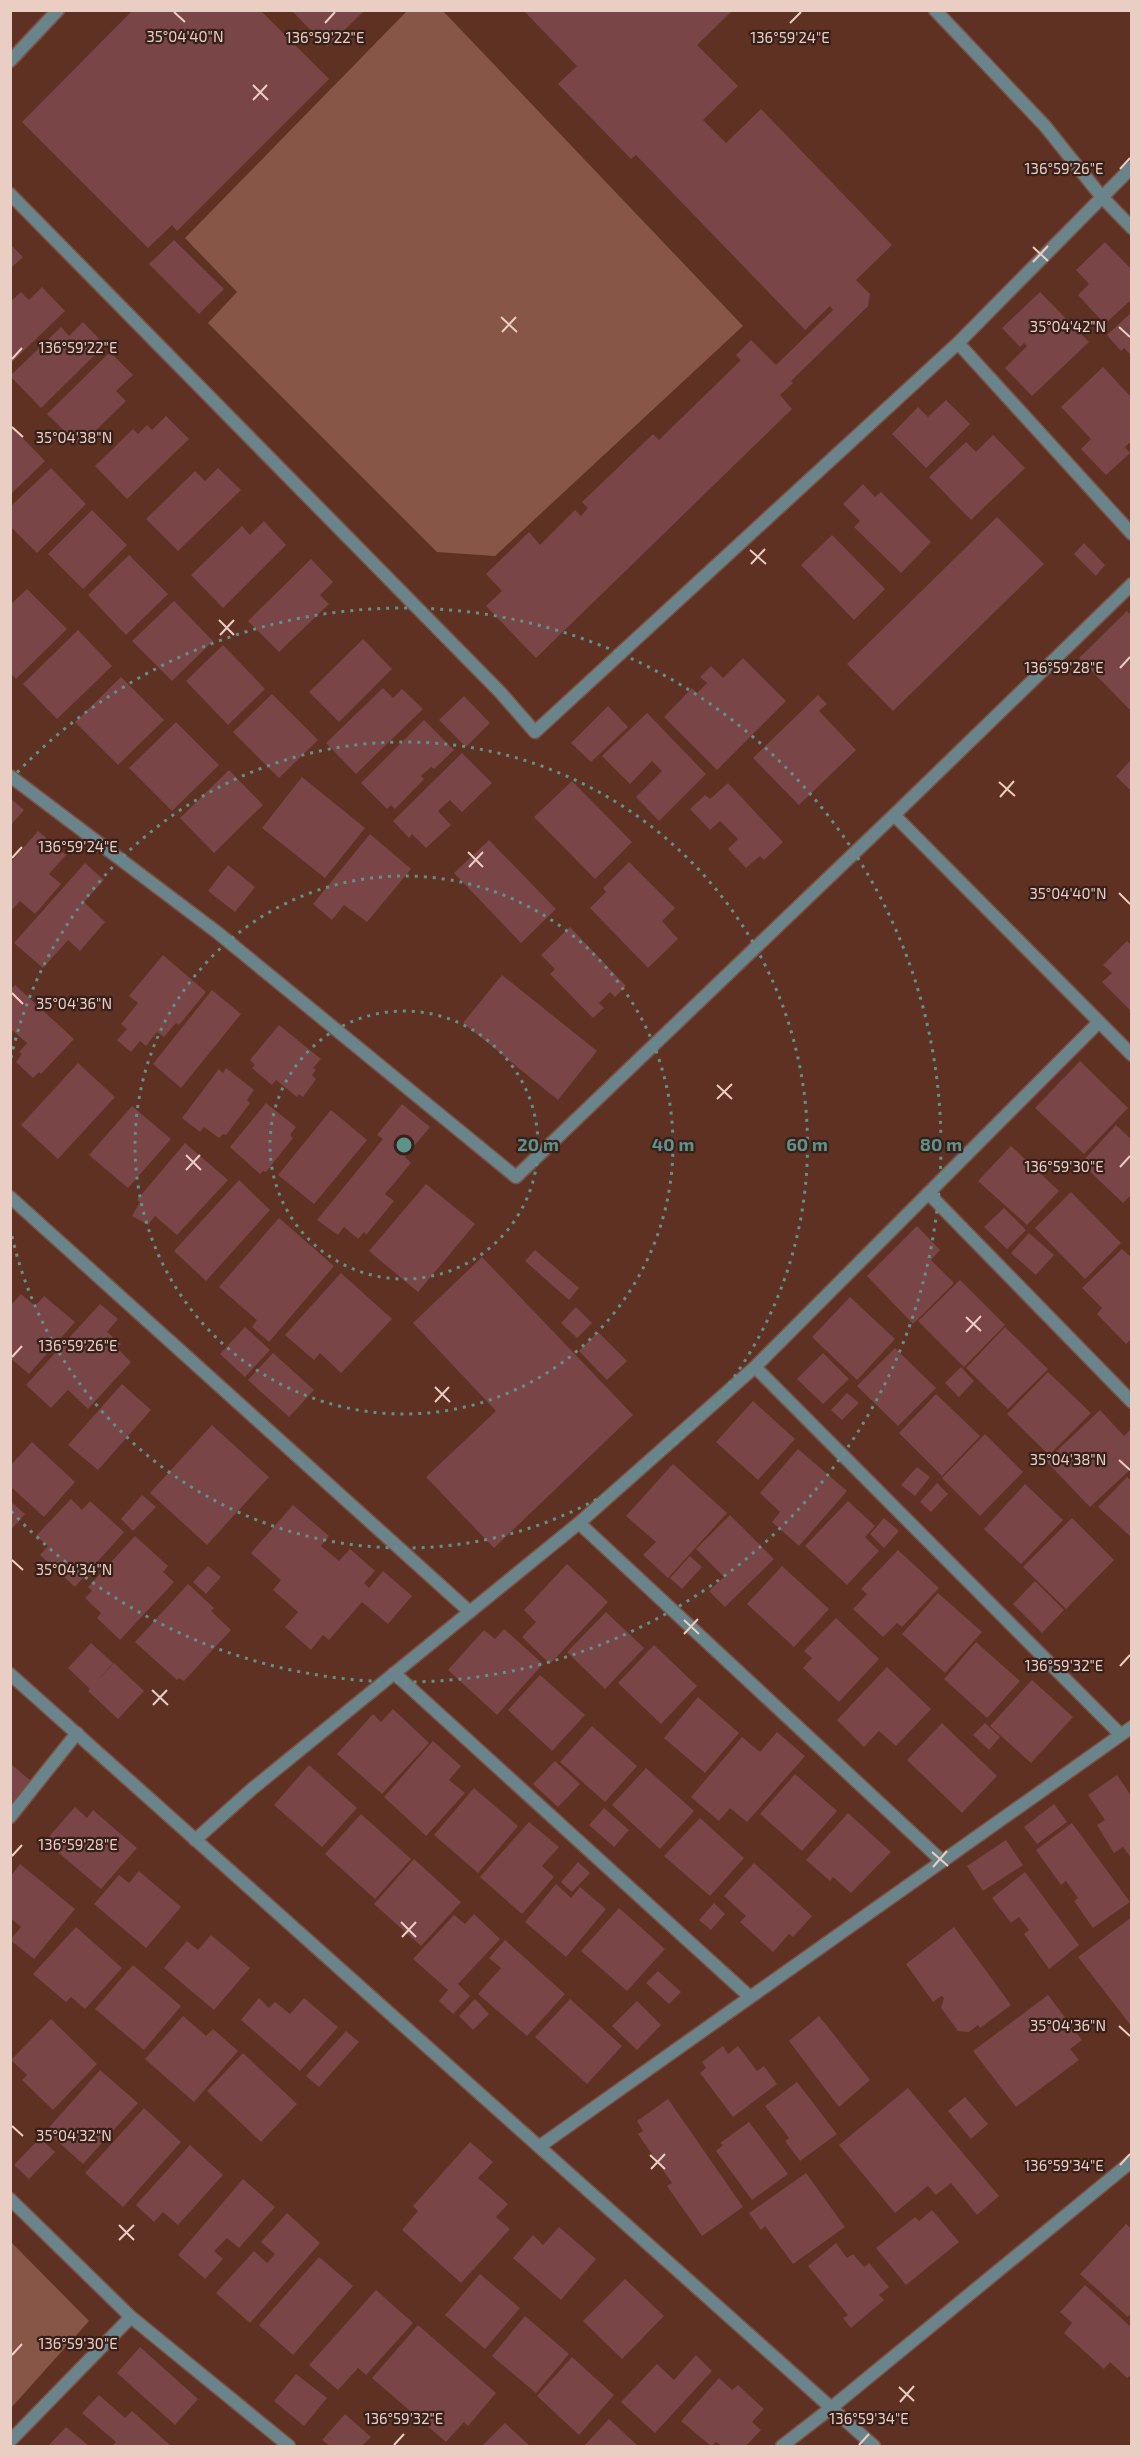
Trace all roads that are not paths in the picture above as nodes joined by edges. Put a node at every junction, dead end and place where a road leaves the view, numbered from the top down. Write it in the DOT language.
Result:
graph roads {
  1 [pos="58,10"];
  2 [pos="935,10"];
  3 [pos="10,61"];
  4 [pos="1131,167"];
  5 [pos="10,194"];
  6 [pos="1101,196"];
  7 [pos="1131,228"];
  8 [pos="958,343"];
  9 [pos="1131,534"];
  10 [pos="1131,584"];
  11 [pos="10,776"];
  12 [pos="894,815"];
  13 [pos="1099,1022"];
  14 [pos="1131,1055"];
  15 [pos="928,1193"];
  16 [pos="10,1197"];
  17 [pos="755,1367"];
  18 [pos="1131,1402"];
  19 [pos="579,1523"];
  20 [pos="470,1612"];
  21 [pos="394,1673"];
  22 [pos="10,1674"];
  23 [pos="1131,1727"];
  24 [pos="77,1733"];
  25 [pos="1120,1734"];
  26 [pos="10,1817"];
  27 [pos="195,1840"];
  28 [pos="942,1861"];
  29 [pos="750,1998"];
  30 [pos="540,2146"];
  31 [pos="1131,2161"];
  32 [pos="10,2199"];
  33 [pos="131,2317"];
  34 [pos="831,2408"];
  35 [pos="10,2441"];
  36 [pos="289,2446"];
  37 [pos="782,2446"];
  38 [pos="874,2446"];
  1 -- 3 [label="street"];
  2 -- 6 [label="street"];
  4 -- 6 [label="street"];
  5 -- 8 [label="street"];
  6 -- 7 [label="street"];
  6 -- 8 [label="street"];
  8 -- 9 [label="street"];
  10 -- 12 [label="street"];
  11 -- 12 [label="street"];
  12 -- 13 [label="street"];
  13 -- 14 [label="street"];
  13 -- 15 [label="street"];
  15 -- 17 [label="street"];
  15 -- 18 [label="street"];
  16 -- 20 [label="street"];
  17 -- 19 [label="street"];
  17 -- 25 [label="street"];
  19 -- 20 [label="street"];
  19 -- 28 [label="street"];
  20 -- 21 [label="street"];
  21 -- 27 [label="street"];
  21 -- 29 [label="street"];
  22 -- 24 [label="street"];
  23 -- 25 [label="street"];
  24 -- 26 [label="street"];
  24 -- 27 [label="street"];
  25 -- 28 [label="street"];
  27 -- 30 [label="street"];
  28 -- 29 [label="street"];
  29 -- 30 [label="street"];
  30 -- 34 [label="street"];
  31 -- 34 [label="street"];
  32 -- 33 [label="street"];
  33 -- 35 [label="street"];
  33 -- 36 [label="street"];
  34 -- 37 [label="street"];
  34 -- 38 [label="street"];
}
